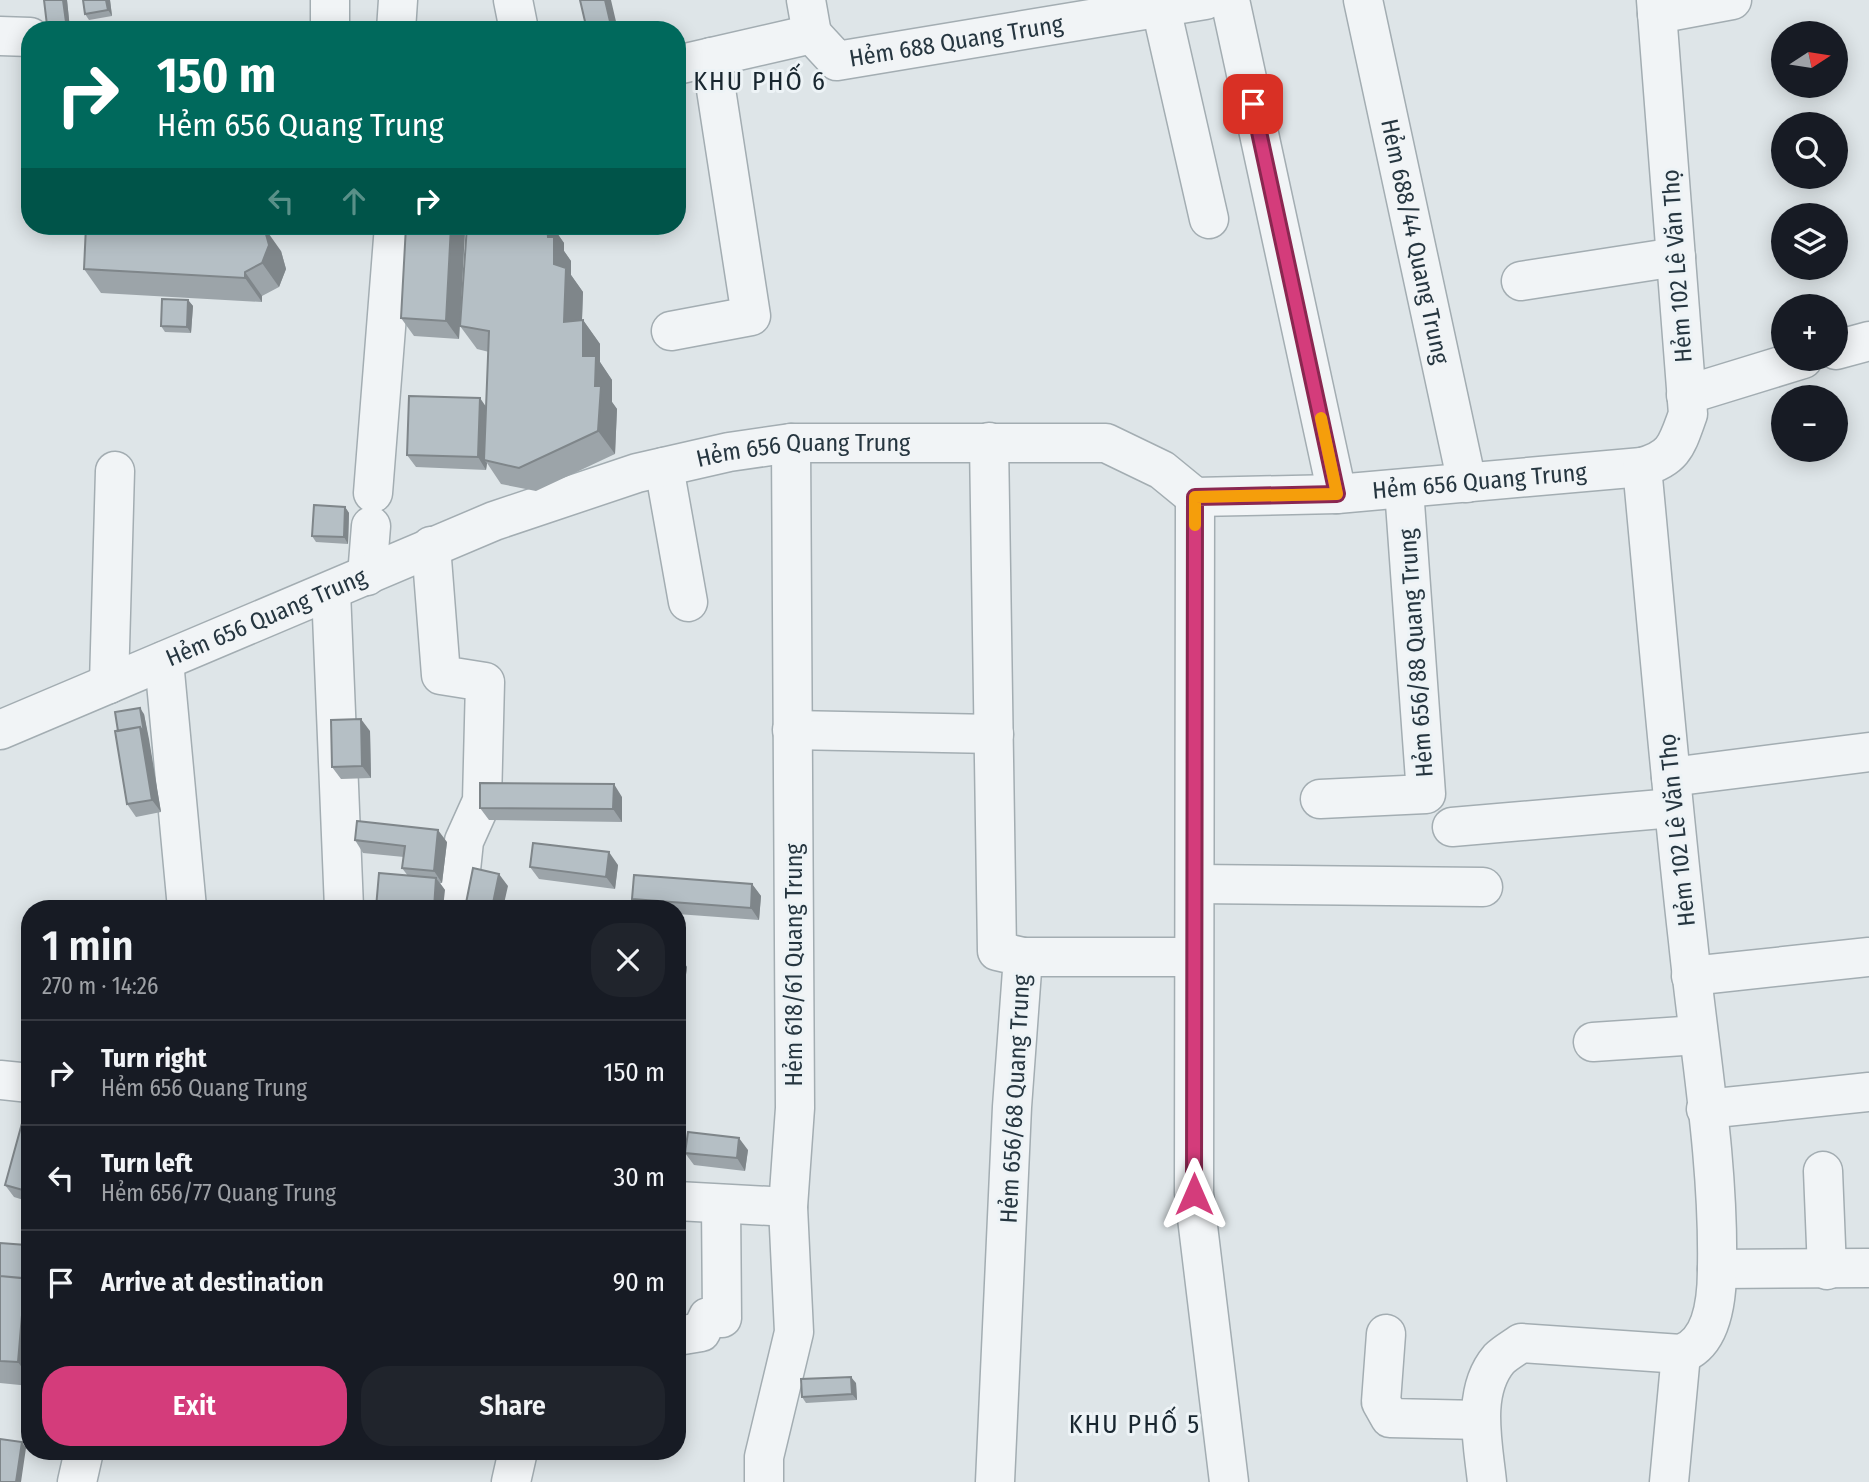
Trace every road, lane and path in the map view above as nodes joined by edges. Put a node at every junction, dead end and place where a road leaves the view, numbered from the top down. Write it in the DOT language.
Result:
graph roads {
  1 [pos="330,0"];
  2 [pos="398,0"];
  3 [pos="513,0"];
  4 [pos="1205,0"];
  5 [pos="1230,0"];
  6 [pos="1363,0"];
  7 [pos="1732,0"];
  8 [pos="1657,7"];
  9 [pos="1161,8"];
  10 [pos="809,17"];
  11 [pos="330,21"];
  12 [pos="397,21"];
  13 [pos="517,21"];
  14 [pos="0,36"];
  15 [pos="21,37"];
  16 [pos="694,61"];
  17 [pos="1209,219"];
  18 [pos="393,235"];
  19 [pos="1676,257"];
  20 [pos="1521,281"];
  21 [pos="671,331"];
  22 [pos="1869,341"];
  23 [pos="1848,346"];
  24 [pos="1771,369"];
  25 [pos="1686,395"];
  26 [pos="989,442"];
  27 [pos="790,443"];
  28 [pos="664,467"];
  29 [pos="1642,467"];
  30 [pos="114,471"];
  31 [pos="1467,483"];
  32 [pos="1405,489"];
  33 [pos="1337,494"];
  34 [pos="1195,497"];
  35 [pos="431,546"];
  36 [pos="367,576"];
  37 [pos="331,591"];
  38 [pos="688,602"];
  39 [pos="164,661"];
  40 [pos="110,684"];
  41 [pos="0,730"];
  42 [pos="792,730"];
  43 [pos="994,734"];
  44 [pos="1869,752"];
  45 [pos="1672,793"];
  46 [pos="1320,799"];
  47 [pos="1452,827"];
  48 [pos="1196,884"];
  49 [pos="1483,887"];
  50 [pos="186,900"];
  51 [pos="344,900"];
  52 [pos="458,900"];
  53 [pos="1023,957"];
  54 [pos="1193,957"];
  55 [pos="1869,957"];
  56 [pos="1692,976"];
  57 [pos="1698,1035"];
  58 [pos="1593,1042"];
  59 [pos="0,1080"];
  60 [pos="21,1082"];
  61 [pos="1869,1092"];
  62 [pos="1706,1109"];
  63 [pos="1823,1171"];
  64 [pos="686,1202"];
  65 [pos="721,1204"];
  66 [pos="788,1207"];
  67 [pos="1869,1268"];
  68 [pos="1717,1269"];
  69 [pos="1827,1270"];
  70 [pos="686,1334"];
  71 [pos="1386,1334"];
  72 [pos="1681,1354"];
  73 [pos="1480,1420"];
  74 [pos="82,1460"];
  75 [pos="516,1460"];
  76 [pos="76,1482"];
  77 [pos="511,1482"];
  78 [pos="764,1482"];
  79 [pos="995,1482"];
  80 [pos="1229,1482"];
  81 [pos="1487,1482"];
  82 [pos="1669,1482"];
  1 -- 11 [label="street"];
  2 -- 12 [label="street"];
  3 -- 13 [label="street"];
  4 -- 9 [label="street, Hẻm 688 Quang Trung"];
  5 -- 33 [label="street"];
  6 -- 31 [label="street, Hẻm 688/44 Quang Trung"];
  7 -- 8 [label="street"];
  8 -- 19 [label="street, Hẻm 102 Lê Văn Thọ"];
  9 -- 10 [label="street, Hẻm 688 Quang Trung"];
  9 -- 17 [label="street"];
  10 -- 16 [label="street, Hẻm 688 Quang Trung"];
  14 -- 15 [label="street"];
  16 -- 21 [label="street"];
  18 -- 36 [label="street"];
  19 -- 20 [label="street"];
  19 -- 25 [label="street, Hẻm 102 Lê Văn Thọ"];
  22 -- 23 [label="street"];
  24 -- 25 [label="street"];
  25 -- 29 [label="street, Hẻm 102 Lê Văn Thọ"];
  26 -- 27 [label="street, Hẻm 656 Quang Trung"];
  26 -- 34 [label="street, Hẻm 656 Quang Trung"];
  26 -- 43 [label="street, Hẻm 656/68 Quang Trung"];
  27 -- 28 [label="street, Hẻm 656 Quang Trung"];
  27 -- 42 [label="street, Hẻm 618/61 Quang Trung"];
  28 -- 35 [label="street, Hẻm 656 Quang Trung"];
  28 -- 38 [label="street"];
  29 -- 31 [label="street, Hẻm 656 Quang Trung"];
  29 -- 45 [label="street, Hẻm 102 Lê Văn Thọ"];
  30 -- 40 [label="street"];
  31 -- 32 [label="street, Hẻm 656 Quang Trung"];
  32 -- 33 [label="street, Hẻm 656 Quang Trung"];
  32 -- 46 [label="street, Hẻm 656/88 Quang Trung"];
  33 -- 34 [label="street, Hẻm 656 Quang Trung"];
  34 -- 48 [label="street"];
  35 -- 36 [label="street, Hẻm 656 Quang Trung"];
  35 -- 52 [label="street"];
  36 -- 37 [label="street, Hẻm 656 Quang Trung"];
  37 -- 39 [label="street, Hẻm 656 Quang Trung"];
  37 -- 51 [label="street"];
  39 -- 40 [label="street, Hẻm 656 Quang Trung"];
  39 -- 50 [label="street"];
  40 -- 41 [label="street, Hẻm 656 Quang Trung"];
  42 -- 43 [label="street"];
  42 -- 66 [label="street, Hẻm 618/61 Quang Trung"];
  43 -- 53 [label="street, Hẻm 656/68 Quang Trung"];
  44 -- 45 [label="street"];
  45 -- 47 [label="street"];
  45 -- 56 [label="street, Hẻm 102 Lê Văn Thọ"];
  48 -- 49 [label="street"];
  48 -- 54 [label="street"];
  53 -- 54 [label="street"];
  53 -- 79 [label="street, Hẻm 656/68 Quang Trung"];
  54 -- 80 [label="street"];
  55 -- 56 [label="street"];
  56 -- 57 [label="street, Hẻm 102 Lê Văn Thọ"];
  57 -- 58 [label="street"];
  57 -- 62 [label="street, Hẻm 102 Lê Văn Thọ"];
  59 -- 60 [label="street"];
  61 -- 62 [label="street"];
  62 -- 68 [label="street, Hẻm 102 Lê Văn Thọ"];
  63 -- 69 [label="street"];
  64 -- 65 [label="street"];
  65 -- 66 [label="street"];
  65 -- 70 [label="street"];
  66 -- 78 [label="street, Hẻm 618/61 Quang Trung"];
  67 -- 69 [label="street"];
  68 -- 69 [label="street"];
  68 -- 72 [label="street, Hẻm 102 Lê Văn Thọ"];
  71 -- 73 [label="street"];
  72 -- 73 [label="street"];
  72 -- 82 [label="street"];
  73 -- 81 [label="street"];
  74 -- 76 [label="street"];
  75 -- 77 [label="street"];
}
